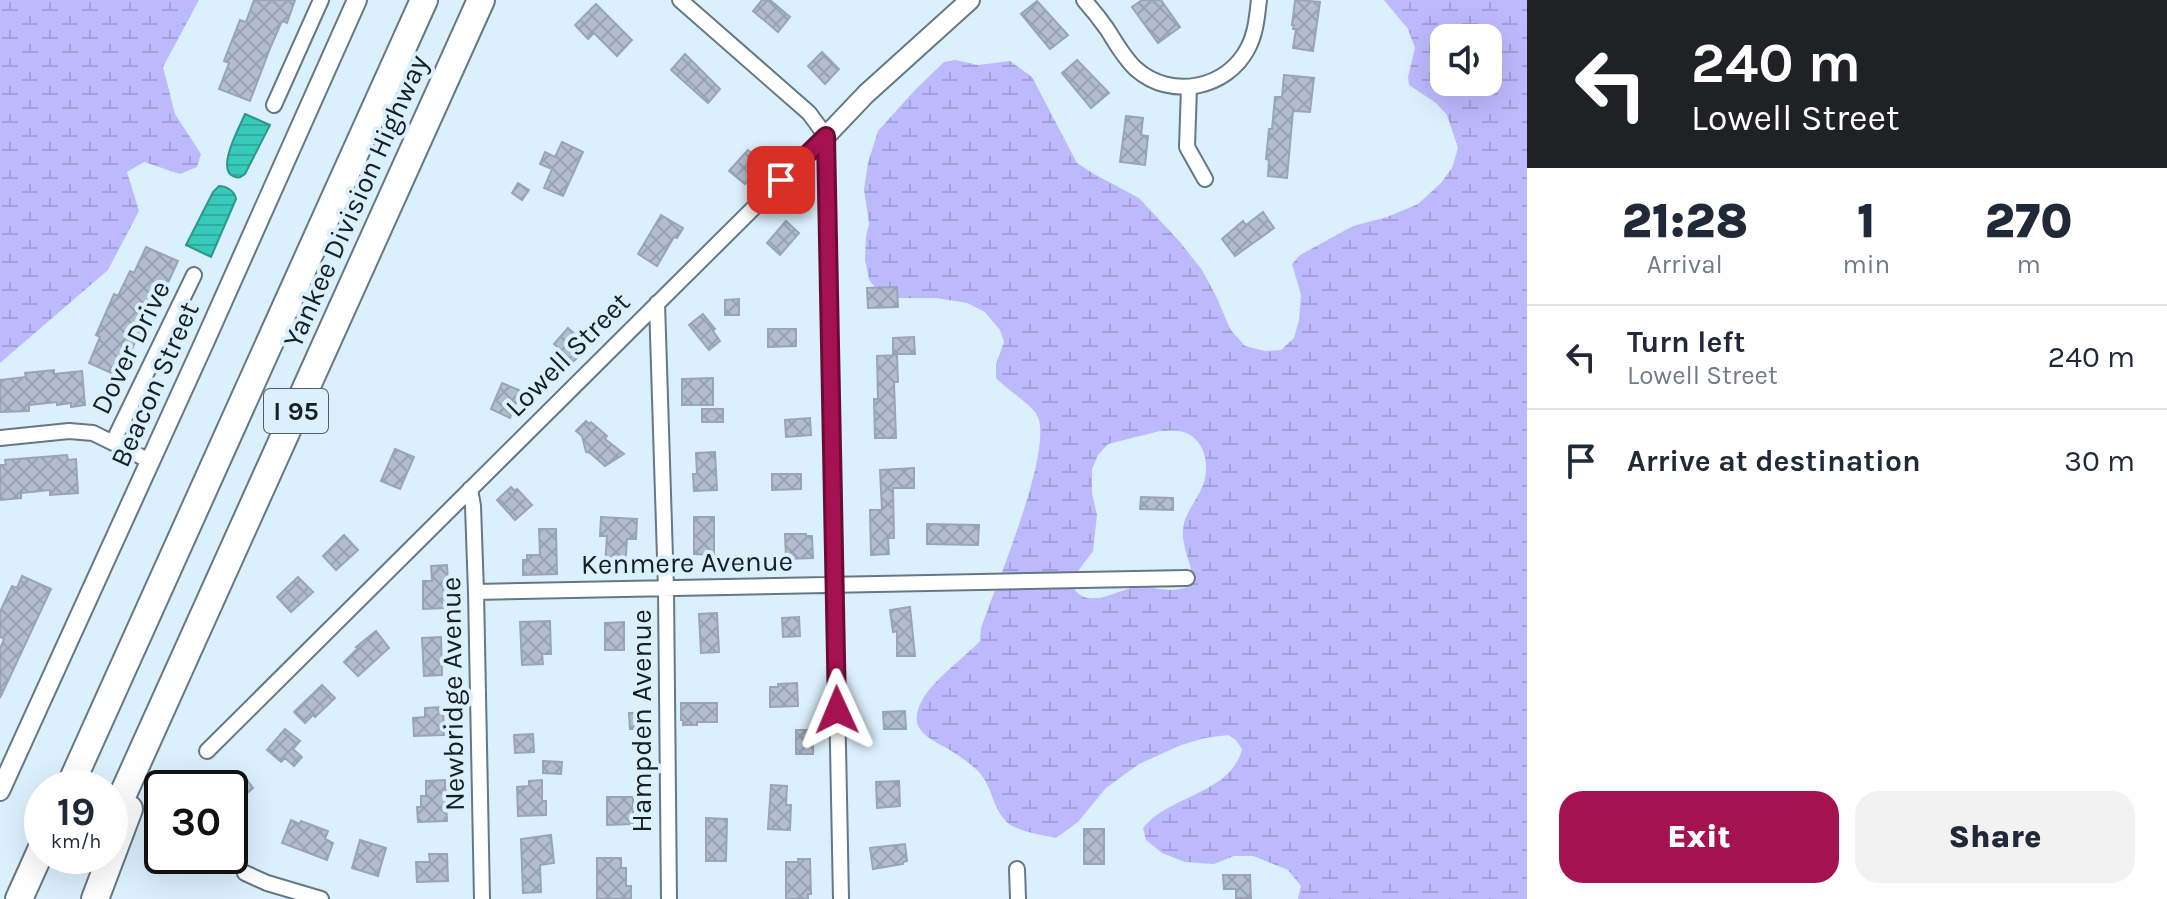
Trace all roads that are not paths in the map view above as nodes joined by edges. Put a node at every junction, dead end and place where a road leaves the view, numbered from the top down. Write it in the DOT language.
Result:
graph roads {
  1 [pos="321,0"];
  2 [pos="357,0"];
  3 [pos="424,0"];
  4 [pos="481,0"];
  5 [pos="680,0"];
  6 [pos="970,0"];
  7 [pos="1084,0"];
  8 [pos="1259,0"];
  9 [pos="1189,87"];
  10 [pos="274,105"];
  11 [pos="826,136"];
  12 [pos="1205,179"];
  13 [pos="194,275"];
  14 [pos="657,303"];
  15 [pos="0,438"];
  16 [pos="113,442"];
  17 [pos="150,461"];
  18 [pos="470,489"];
  19 [pos="1187,578"];
  20 [pos="835,585"];
  21 [pos="666,589"];
  22 [pos="476,592"];
  23 [pos="189,646"];
  24 [pos="207,751"];
  25 [pos="77,770"];
  26 [pos="128,783"];
  27 [pos="0,791"];
  28 [pos="1017,869"];
  29 [pos="30,874"];
  30 [pos="87,874"];
  31 [pos="247,874"];
  32 [pos="19,899"];
  33 [pos="76,899"];
  34 [pos="95,899"];
  35 [pos="321,899"];
  36 [pos="482,899"];
  37 [pos="669,899"];
  38 [pos="841,899"];
  39 [pos="1018,899"];
  1 -- 10 [label="street"];
  2 -- 17 [label="street, Beacon Street"];
  3 -- 25 [label="highway, Yankee Division Highway / I 95"];
  4 -- 23 [label="highway, Yankee Division Highway / I 95"];
  5 -- 11 [label="street"];
  6 -- 11 [label="street, Lowell Street"];
  7 -- 9 [label="street"];
  8 -- 9 [label="street"];
  9 -- 12 [label="street"];
  11 -- 14 [label="street, Lowell Street"];
  11 -- 20 [label="street"];
  13 -- 16 [label="street, Dover Drive"];
  14 -- 18 [label="street, Lowell Street"];
  14 -- 21 [label="street, Hampden Avenue"];
  15 -- 16 [label="street, Dover Drive"];
  16 -- 17 [label="street, Dover Drive"];
  17 -- 27 [label="street, Beacon Street"];
  18 -- 22 [label="street, Newbridge Avenue"];
  18 -- 24 [label="street, Lowell Street"];
  19 -- 20 [label="street, Kenmere Avenue"];
  20 -- 21 [label="street, Kenmere Avenue"];
  20 -- 38 [label="street"];
  21 -- 22 [label="street, Kenmere Avenue"];
  21 -- 37 [label="street, Hampden Avenue"];
  22 -- 36 [label="street, Newbridge Avenue"];
  23 -- 26 [label="highway, Yankee Division Highway / I 95"];
  23 -- 34 [label="highway"];
  28 -- 39 [label="street"];
  29 -- 32 [label="highway"];
  30 -- 33 [label="highway"];
  31 -- 35 [label="street"];
}
